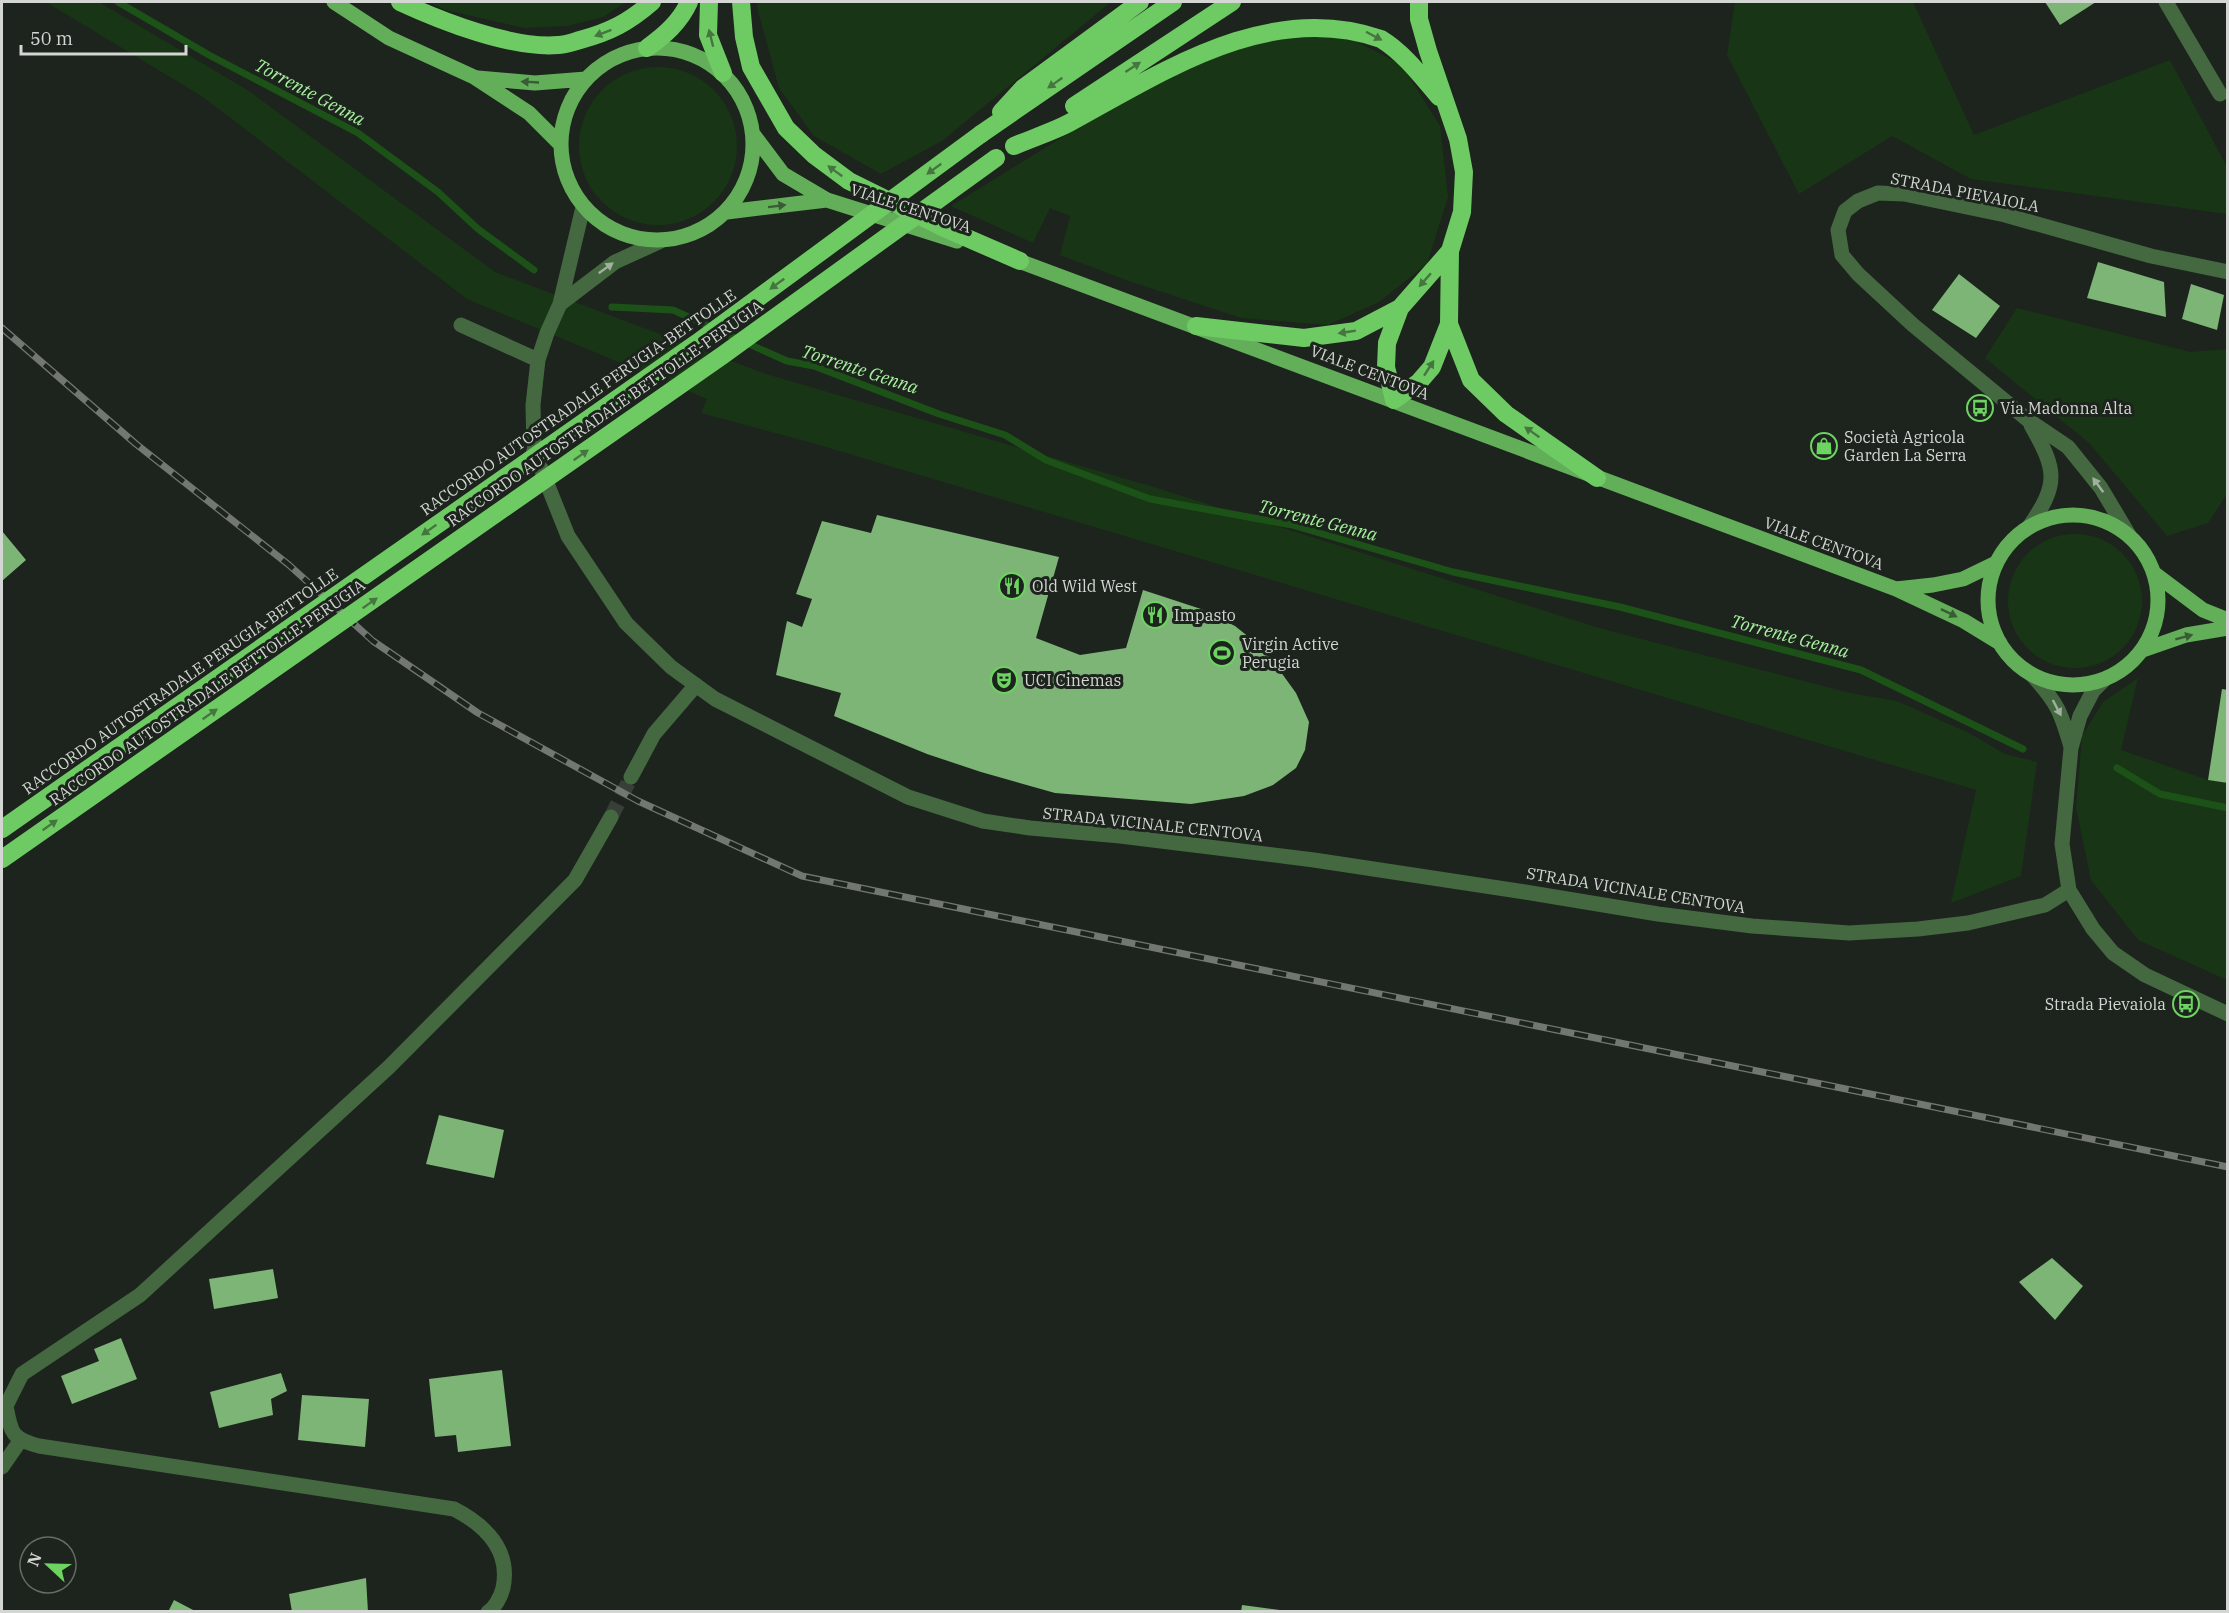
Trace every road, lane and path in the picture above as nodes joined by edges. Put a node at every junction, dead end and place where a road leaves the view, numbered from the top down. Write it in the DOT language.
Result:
graph roads {
  1 [pos="334,2"];
  2 [pos="400,2"];
  3 [pos="652,2"];
  4 [pos="688,2"];
  5 [pos="709,2"];
  6 [pos="741,2"];
  7 [pos="1140,2"];
  8 [pos="1173,2"];
  9 [pos="1232,2"];
  10 [pos="1419,2"];
  11 [pos="2166,2"];
  12 [pos="647,48"];
  13 [pos="723,73"];
  14 [pos="474,77"];
  15 [pos="586,79"];
  16 [pos="2220,94"];
  17 [pos="1446,105"];
  18 [pos="753,134"];
  19 [pos="981,134"];
  20 [pos="560,144"];
  21 [pos="1014,146"];
  22 [pos="827,200"];
  23 [pos="583,207"];
  24 [pos="727,212"];
  25 [pos="661,242"];
  26 [pos="1450,251"];
  27 [pos="1020,261"];
  28 [pos="2228,272"];
  29 [pos="560,304"];
  30 [pos="1400,308"];
  31 [pos="1449,324"];
  32 [pos="461,325"];
  33 [pos="1196,326"];
  34 [pos="538,360"];
  35 [pos="1394,400"];
  36 [pos="2028,420"];
  37 [pos="1597,478"];
  38 [pos="2029,527"];
  39 [pos="2129,535"];
  40 [pos="1996,563"];
  41 [pos="2155,574"];
  42 [pos="1896,589"];
  43 [pos="2228,620"];
  44 [pos="2228,628"];
  45 [pos="2000,643"];
  46 [pos="2143,650"];
  47 [pos="2032,675"];
  48 [pos="2104,680"];
  49 [pos="696,686"];
  50 [pos="2071,748"];
  51 [pos="631,777"];
  52 [pos="611,817"];
  53 [pos="2,829"];
  54 [pos="2,859"];
  55 [pos="2069,890"];
  56 [pos="2228,1014"];
  57 [pos="20,1441"];
  58 [pos="2,1467"];
  59 [pos="488,1611"];
  1 -- 14 [label="main road"];
  3 -- 2 [label="highway, one-way"];
  4 -- 12 [label="highway"];
  13 -- 5 [label="highway, one-way"];
  27 -- 6 [label="highway, one-way"];
  7 -- 19 [label="highway"];
  8 -- 19 [label="highway, RACCORDO AUTOSTRADALE PERUGIA-BETTOLLE, one-way"];
  21 -- 9 [label="highway, RACCORDO AUTOSTRADALE BETTOLLE-PERUGIA, one-way"];
  10 -- 17 [label="highway"];
  11 -- 16 [label="street"];
  12 -- 13 [label="main road"];
  12 -- 15 [label="main road"];
  13 -- 18 [label="main road"];
  15 -- 14 [label="main road, one-way"];
  14 -- 20 [label="main road"];
  15 -- 20 [label="main road"];
  21 -- 17 [label="highway, one-way"];
  17 -- 26 [label="highway"];
  18 -- 22 [label="main road"];
  18 -- 24 [label="main road"];
  19 -- 53 [label="highway, RACCORDO AUTOSTRADALE PERUGIA-BETTOLLE, one-way, bridge"];
  20 -- 23 [label="main road"];
  54 -- 21 [label="highway, RACCORDO AUTOSTRADALE BETTOLLE-PERUGIA, one-way, bridge"];
  24 -- 22 [label="main road, one-way"];
  22 -- 27 [label="main road, VIALE CENTOVA"];
  23 -- 25 [label="main road"];
  23 -- 29 [label="street, STRADA VICINALE CENTOVA"];
  24 -- 25 [label="main road"];
  29 -- 25 [label="street, one-way"];
  26 -- 30 [label="highway, one-way"];
  26 -- 31 [label="highway"];
  27 -- 33 [label="main road, VIALE CENTOVA"];
  28 -- 36 [label="street, STRADA PIEVAIOLA"];
  29 -- 34 [label="street, STRADA VICINALE CENTOVA"];
  30 -- 33 [label="highway, one-way"];
  30 -- 35 [label="highway"];
  35 -- 31 [label="highway, one-way"];
  37 -- 31 [label="highway, one-way"];
  32 -- 34 [label="street"];
  33 -- 35 [label="main road, VIALE CENTOVA"];
  34 -- 49 [label="street, STRADA VICINALE CENTOVA"];
  35 -- 37 [label="main road, VIALE CENTOVA"];
  36 -- 38 [label="street"];
  39 -- 36 [label="street, one-way"];
  37 -- 42 [label="main road, VIALE CENTOVA"];
  38 -- 39 [label="main road"];
  38 -- 40 [label="main road"];
  39 -- 41 [label="main road"];
  40 -- 42 [label="main road, VIALE CENTOVA"];
  40 -- 45 [label="main road"];
  41 -- 43 [label="main road"];
  41 -- 46 [label="main road"];
  42 -- 45 [label="main road, VIALE CENTOVA, one-way"];
  46 -- 44 [label="main road, one-way"];
  45 -- 47 [label="main road"];
  46 -- 48 [label="main road"];
  47 -- 48 [label="main road"];
  47 -- 50 [label="street, one-way"];
  48 -- 50 [label="street"];
  49 -- 51 [label="street"];
  49 -- 55 [label="street, STRADA VICINALE CENTOVA"];
  50 -- 55 [label="street"];
  52 -- 57 [label="street"];
  55 -- 56 [label="street"];
  57 -- 58 [label="street"];
  57 -- 59 [label="street"];
}
